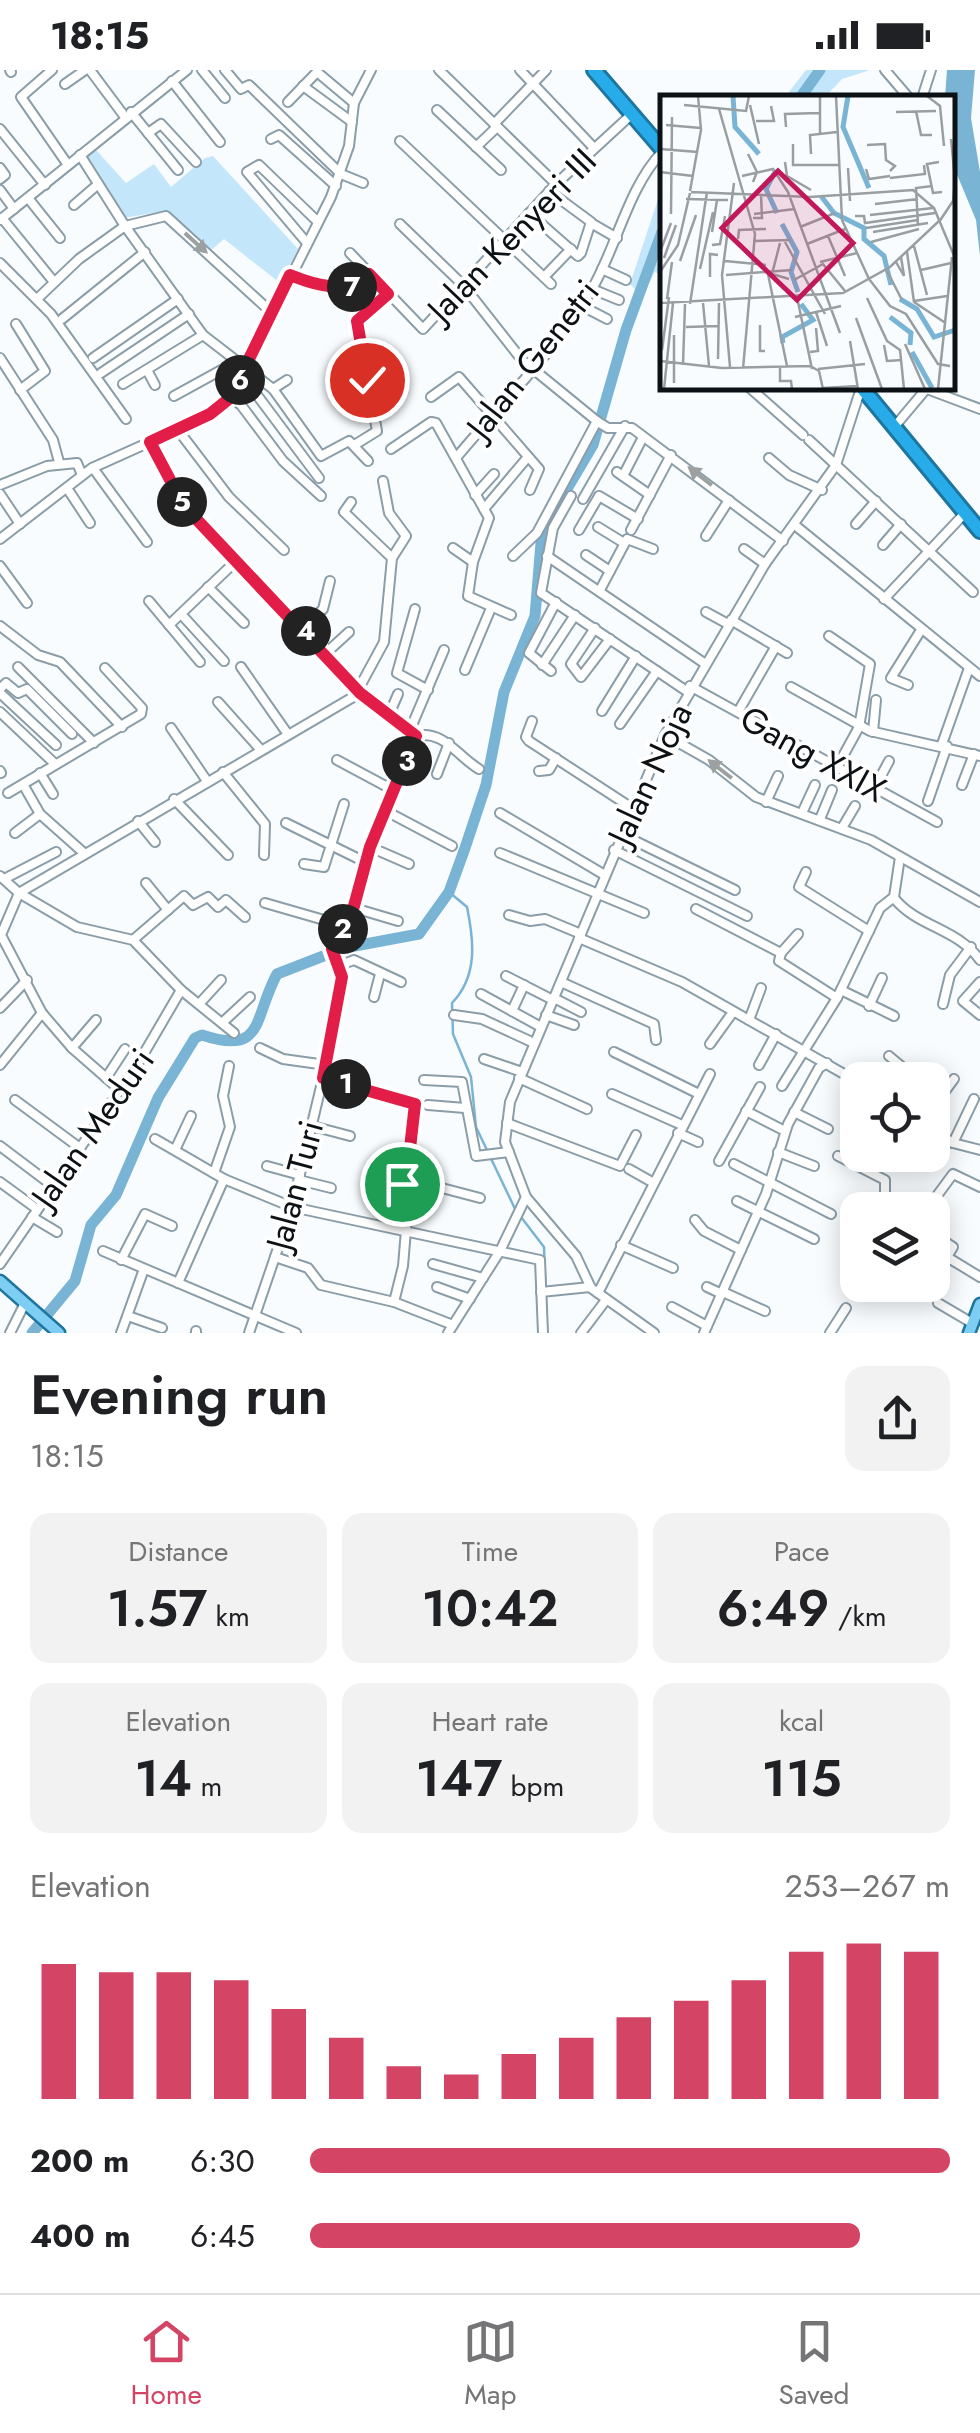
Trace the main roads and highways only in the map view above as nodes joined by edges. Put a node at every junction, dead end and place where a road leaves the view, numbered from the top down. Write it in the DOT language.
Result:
graph roads {
  1 [pos="600,70"];
  2 [pos="660,147"];
  3 [pos="861,390"];
  4 [pos="980,531"];
  5 [pos="0,1281"];
  6 [pos="980,1304"];
  7 [pos="971,1328"];
  8 [pos="59,1333"];
  1 -- 2 [label="highway"];
  3 -- 4 [label="highway"];
  5 -- 8 [label="main road"];
  6 -- 7 [label="main road"];
}
